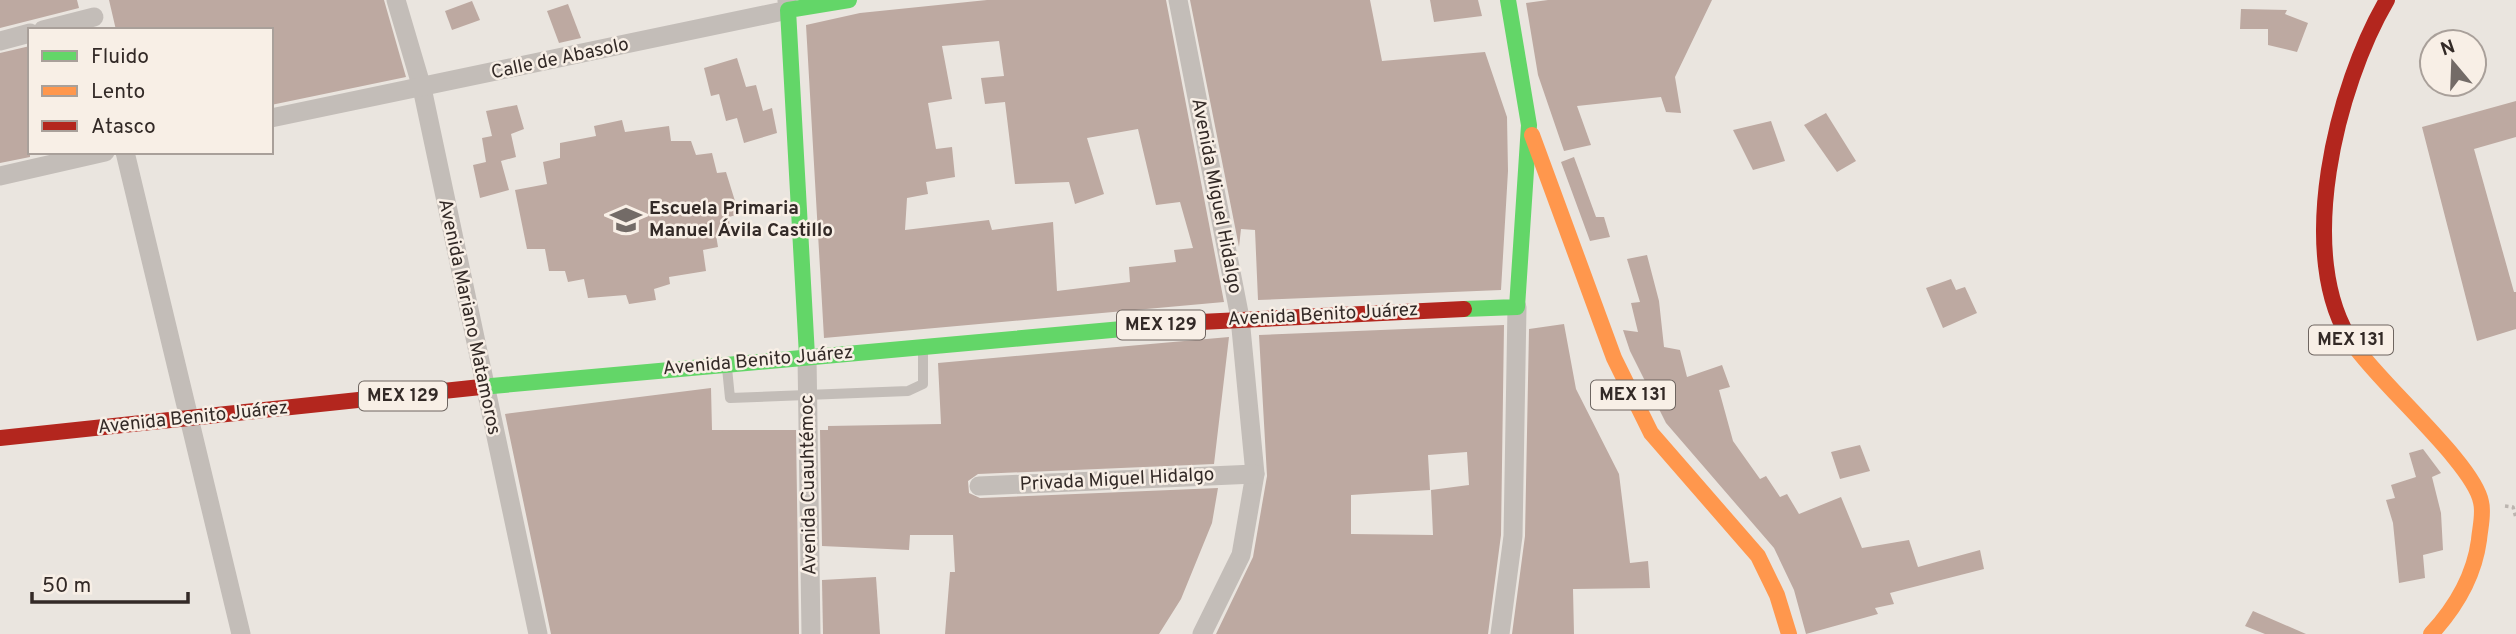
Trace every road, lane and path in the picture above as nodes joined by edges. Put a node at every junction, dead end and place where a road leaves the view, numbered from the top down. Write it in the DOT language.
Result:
graph roads {
  1 [pos="396,0"];
  2 [pos="849,0"];
  3 [pos="1178,0"];
  4 [pos="1508,0"];
  5 [pos="2387,0"];
  6 [pos="788,5"];
  7 [pos="93,16"];
  8 [pos="50,28"];
  9 [pos="28,34"];
  10 [pos="0,41"];
  11 [pos="422,88"];
  12 [pos="273,118"];
  13 [pos="1529,125"];
  14 [pos="96,154"];
  15 [pos="126,154"];
  16 [pos="0,176"];
  17 [pos="1517,307"];
  18 [pos="1240,318"];
  19 [pos="923,346"];
  20 [pos="807,356"];
  21 [pos="727,364"];
  22 [pos="483,387"];
  23 [pos="807,396"];
  24 [pos="192,419"];
  25 [pos="0,438"];
  26 [pos="1255,474"];
  27 [pos="979,486"];
  28 [pos="241,634"];
  29 [pos="538,634"];
  30 [pos="811,634"];
  31 [pos="1202,634"];
  32 [pos="1500,634"];
  33 [pos="1789,634"];
  34 [pos="2431,634"];
  1 -- 11 [label="street, Avenida Mariano Matamoros"];
  2 -- 6 [label="main road, Calle de Abasolo"];
  3 -- 18 [label="street, Avenida Miguel Hidalgo"];
  4 -- 13 [label="main road"];
  5 -- 34 [label="main road, MEX 131"];
  6 -- 11 [label="street, Calle de Abasolo"];
  6 -- 20 [label="main road, Avenida Cuauhtémoc"];
  7 -- 8 [label="street"];
  9 -- 10 [label="street"];
  11 -- 12 [label="street, Calle de Abasolo"];
  11 -- 22 [label="street, Avenida Mariano Matamoros"];
  13 -- 17 [label="main road"];
  13 -- 33 [label="main road, MEX 131"];
  14 -- 16 [label="street"];
  15 -- 24 [label="street"];
  17 -- 18 [label="main road, Avenida Benito Juárez / MEX 129"];
  17 -- 32 [label="street"];
  18 -- 19 [label="main road, Avenida Benito Juárez / MEX 129"];
  18 -- 26 [label="street, Avenida Miguel Hidalgo"];
  19 -- 20 [label="main road, Avenida Benito Juárez / MEX 129"];
  19 -- 23 [label="lane"];
  20 -- 21 [label="main road, Avenida Benito Juárez / MEX 129"];
  20 -- 23 [label="street, Avenida Cuauhtémoc"];
  21 -- 22 [label="main road, Avenida Benito Juárez / MEX 129"];
  21 -- 23 [label="lane"];
  22 -- 24 [label="main road, Avenida Benito Juárez / MEX 129"];
  22 -- 29 [label="street, Avenida Mariano Matamoros"];
  23 -- 30 [label="street, Avenida Cuauhtémoc"];
  24 -- 25 [label="main road, Avenida Benito Juárez / MEX 129"];
  24 -- 28 [label="street"];
  26 -- 27 [label="street, Privada Miguel Hidalgo"];
  26 -- 31 [label="street, Avenida Miguel Hidalgo"];
}
